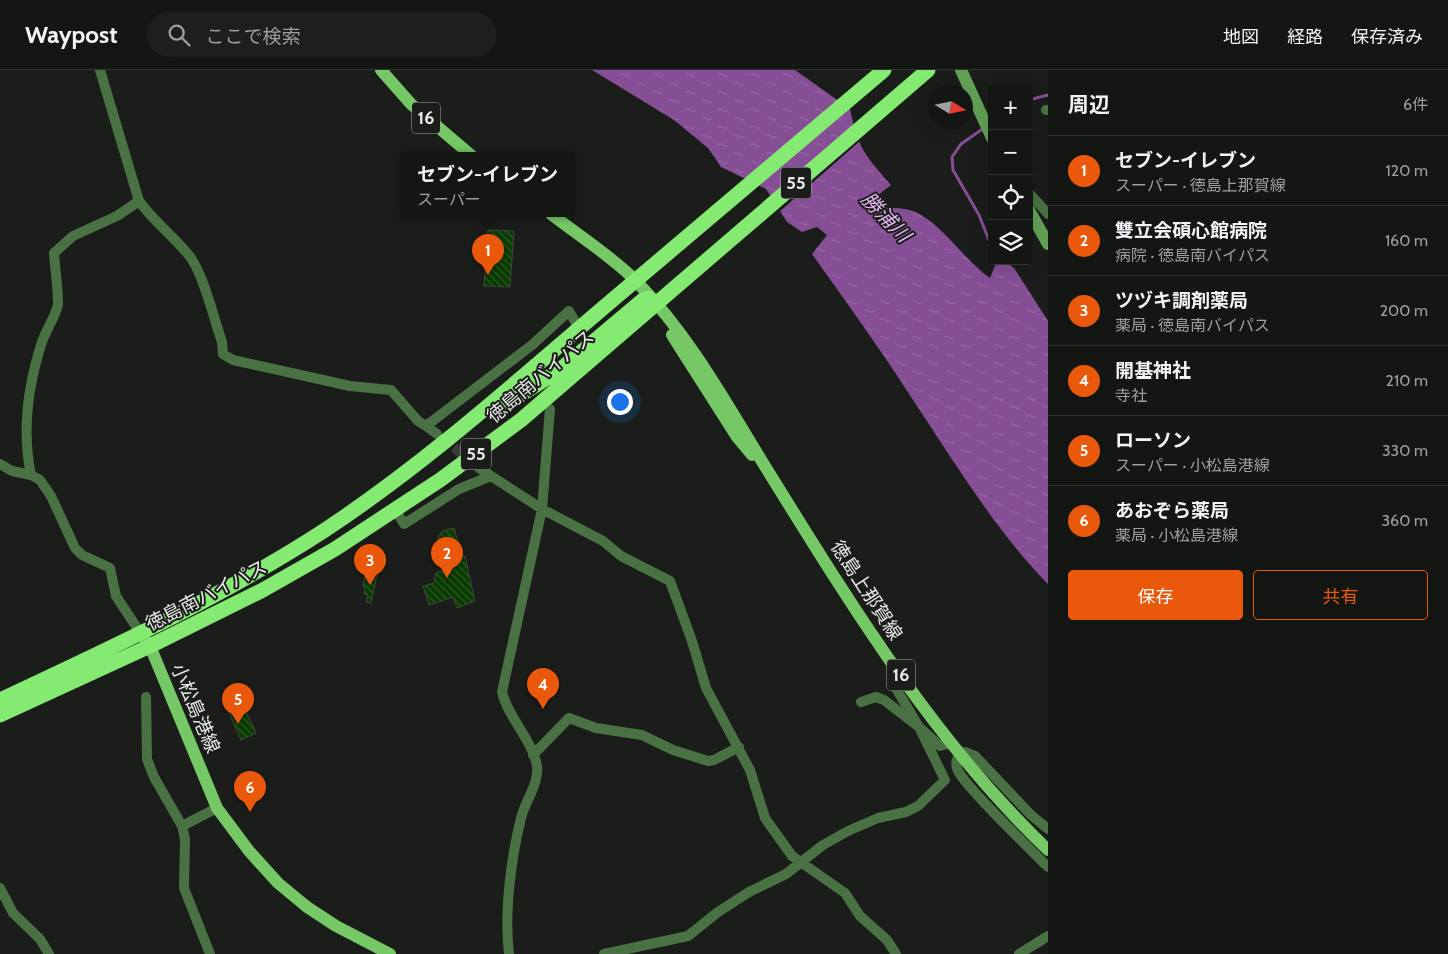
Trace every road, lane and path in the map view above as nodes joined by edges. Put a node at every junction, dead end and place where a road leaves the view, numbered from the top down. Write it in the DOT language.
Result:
graph roads {
  1 [pos="100,70"];
  2 [pos="884,70"];
  3 [pos="928,70"];
  4 [pos="961,70"];
  5 [pos="379,72"];
  6 [pos="988,130"];
  7 [pos="467,152"];
  8 [pos="1033,197"];
  9 [pos="139,201"];
  10 [pos="1048,214"];
  11 [pos="544,217"];
  12 [pos="554,217"];
  13 [pos="1033,217"];
  14 [pos="1048,244"];
  15 [pos="637,280"];
  16 [pos="653,301"];
  17 [pos="580,330"];
  18 [pos="550,409"];
  19 [pos="470,423"];
  20 [pos="426,426"];
  21 [pos="437,434"];
  22 [pos="0,464"];
  23 [pos="480,468"];
  24 [pos="31,475"];
  25 [pos="491,476"];
  26 [pos="542,509"];
  27 [pos="396,511"];
  28 [pos="146,640"];
  29 [pos="900,674"];
  30 [pos="146,697"];
  31 [pos="0,700"];
  32 [pos="861,702"];
  33 [pos="0,715"];
  34 [pos="919,726"];
  35 [pos="950,743"];
  36 [pos="739,747"];
  37 [pos="959,754"];
  38 [pos="533,755"];
  39 [pos="217,808"];
  40 [pos="182,826"];
  41 [pos="1048,829"];
  42 [pos="1048,850"];
  43 [pos="801,863"];
  44 [pos="1048,868"];
  45 [pos="0,888"];
  46 [pos="1048,936"];
  47 [pos="49,954"];
  48 [pos="210,954"];
  49 [pos="390,954"];
  50 [pos="509,954"];
  51 [pos="604,954"];
  52 [pos="896,954"];
  53 [pos="1019,954"];
  1 -- 9 [label="street"];
  2 -- 15 [label="highway, 徳島南バイパス / 55"];
  3 -- 16 [label="highway, 徳島南バイパス / 55"];
  4 -- 6 [label="main road"];
  5 -- 7 [label="main road, 16"];
  8 -- 10 [label="street"];
  9 -- 20 [label="street"];
  9 -- 24 [label="street"];
  11 -- 15 [label="main road, 徳島上那賀線 / 16"];
  12 -- 15 [label="main road, 徳島上那賀線 / 16"];
  13 -- 14 [label="main road"];
  15 -- 16 [label="main road, 徳島上那賀線 / 16"];
  15 -- 17 [label="highway, 徳島南バイパス / 55"];
  16 -- 19 [label="highway"];
  16 -- 27 [label="highway, 徳島南バイパス / 55"];
  16 -- 29 [label="main road, 徳島上那賀線 / 16"];
  17 -- 19 [label="highway, 徳島南バイパス / 55"];
  17 -- 20 [label="street"];
  18 -- 26 [label="street"];
  19 -- 28 [label="highway, 徳島南バイパス / 55"];
  20 -- 21 [label="street"];
  22 -- 24 [label="street"];
  23 -- 25 [label="street"];
  24 -- 28 [label="street"];
  25 -- 26 [label="street"];
  25 -- 27 [label="street"];
  26 -- 36 [label="street"];
  26 -- 38 [label="street"];
  27 -- 28 [label="highway, 徳島南バイパス / 55"];
  28 -- 31 [label="highway, 徳島南バイパス / 55"];
  28 -- 33 [label="highway, 徳島南バイパス / 55"];
  28 -- 39 [label="main road, 小松島港線"];
  29 -- 34 [label="street"];
  29 -- 35 [label="main road, 徳島上那賀線 / 16"];
  30 -- 40 [label="street"];
  32 -- 34 [label="street"];
  34 -- 35 [label="street"];
  34 -- 43 [label="street"];
  35 -- 37 [label="main road, 徳島上那賀線 / 16"];
  36 -- 38 [label="street"];
  36 -- 43 [label="street"];
  37 -- 41 [label="street"];
  37 -- 42 [label="main road, 徳島上那賀線 / 16"];
  37 -- 44 [label="street"];
  38 -- 50 [label="street"];
  39 -- 40 [label="street"];
  39 -- 49 [label="main road, 小松島港線"];
  40 -- 48 [label="street"];
  43 -- 51 [label="street"];
  43 -- 52 [label="street"];
  45 -- 47 [label="street"];
  46 -- 53 [label="street"];
}
